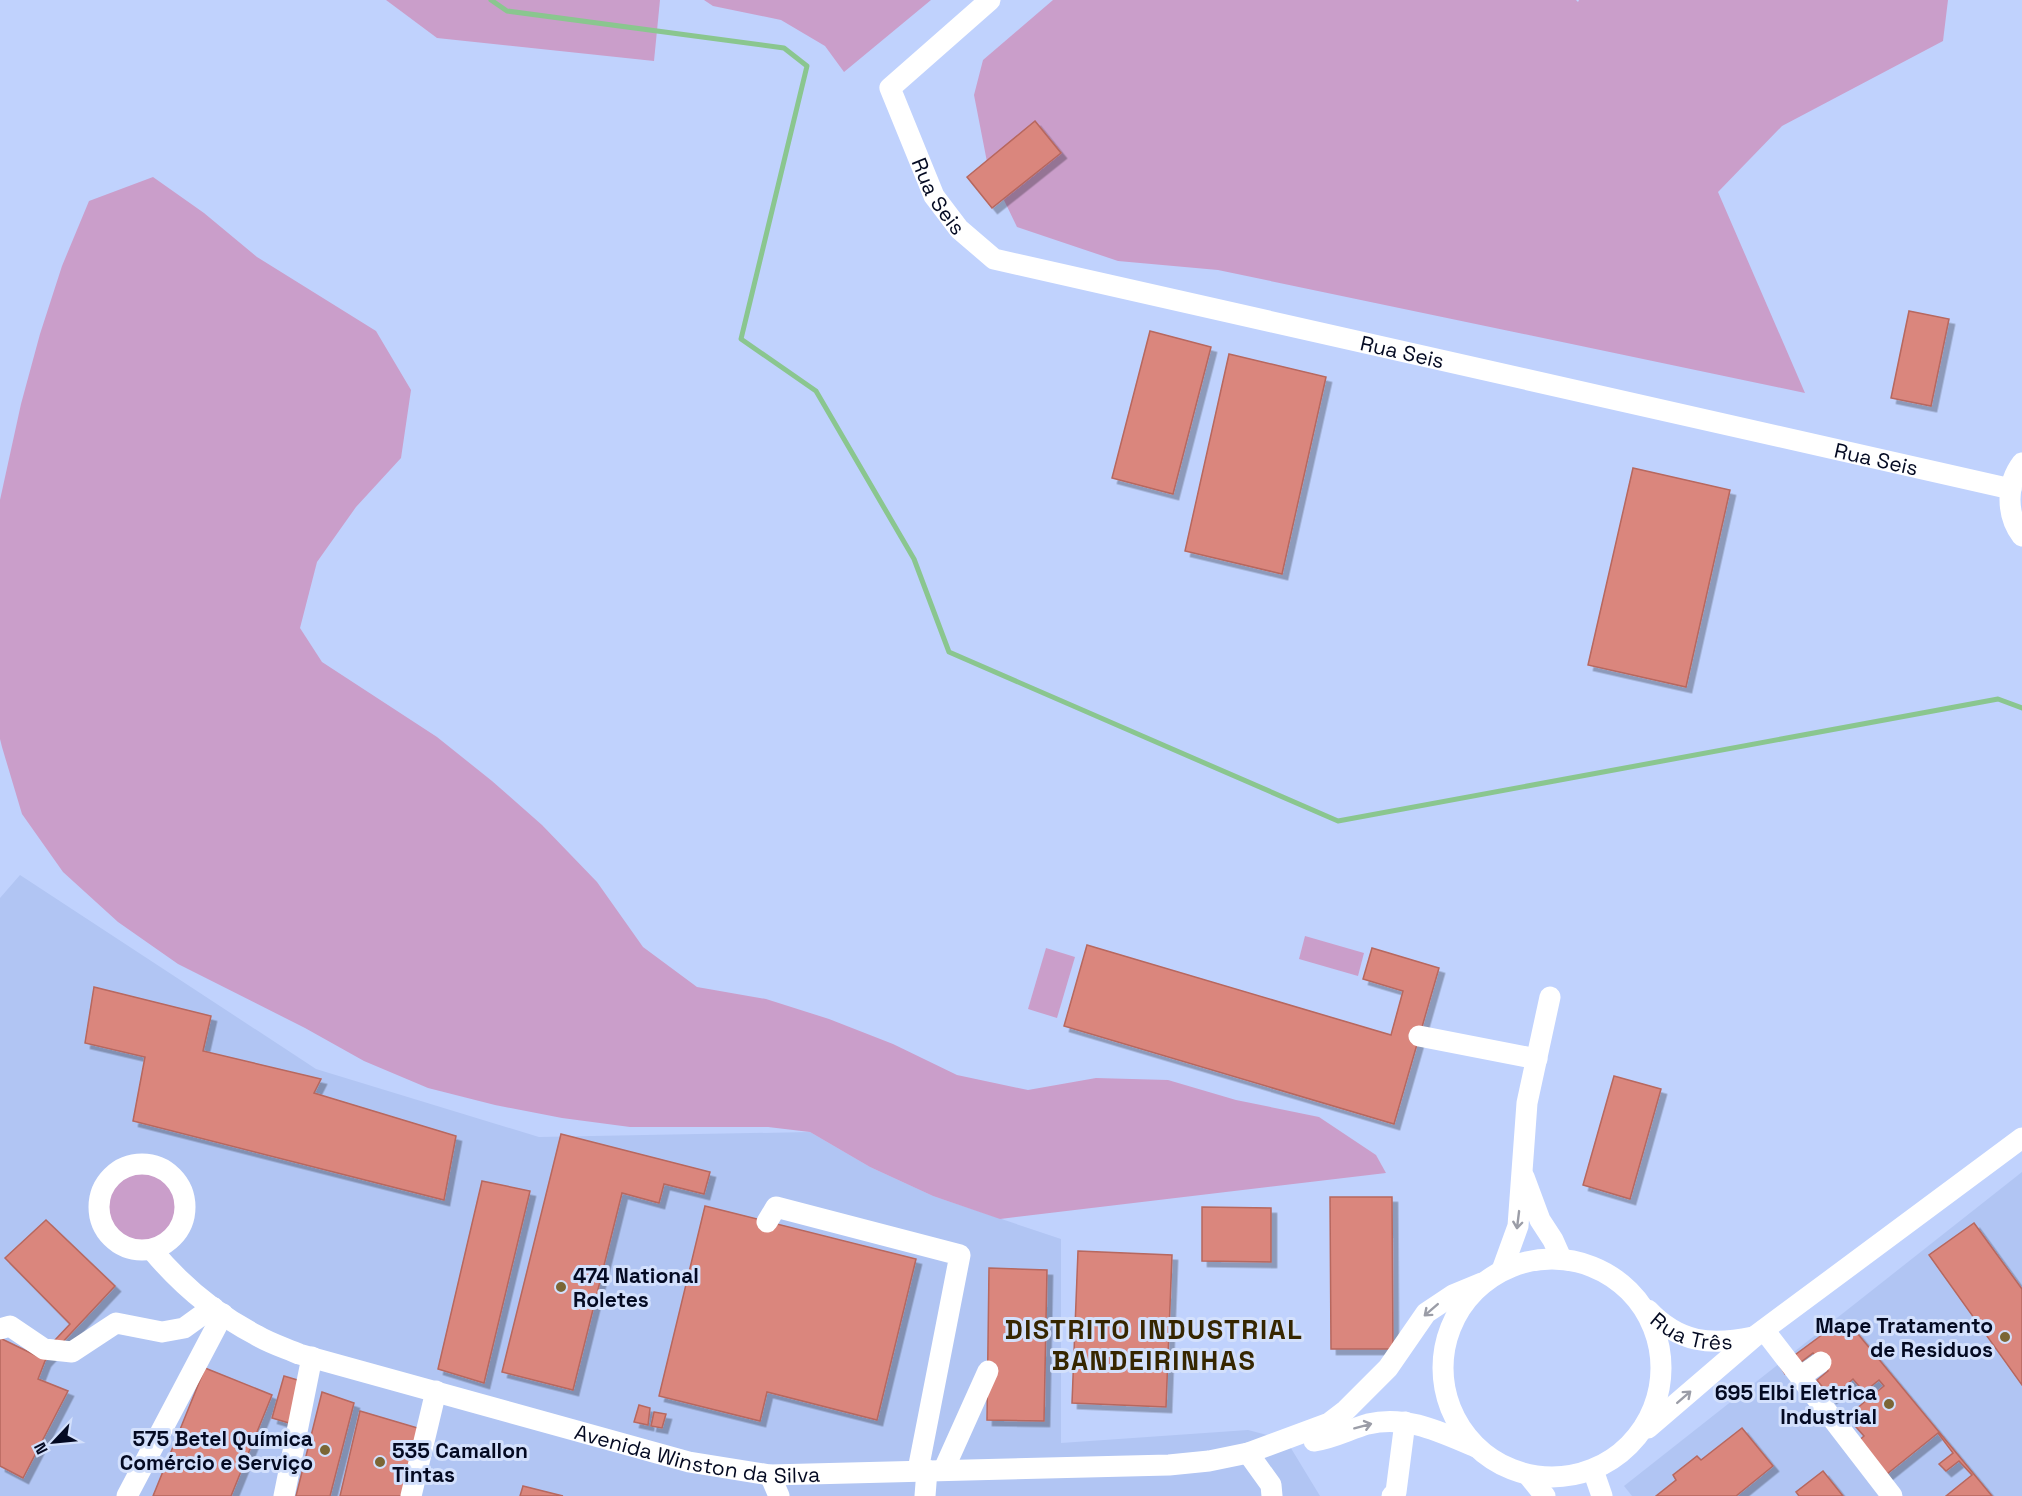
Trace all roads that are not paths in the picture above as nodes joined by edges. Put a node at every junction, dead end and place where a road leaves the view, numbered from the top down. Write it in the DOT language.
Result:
graph roads {
  1 [pos="990,0"];
  2 [pos="2022,463"];
  3 [pos="2010,489"];
  4 [pos="2022,536"];
  5 [pos="1550,997"];
  6 [pos="1419,1036"];
  7 [pos="1537,1059"];
  8 [pos="2022,1138"];
  9 [pos="1521,1168"];
  10 [pos="768,1222"];
  11 [pos="152,1250"];
  12 [pos="1561,1258"];
  13 [pos="1502,1270"];
  14 [pos="1482,1283"];
  15 [pos="1638,1300"];
  16 [pos="218,1311"];
  17 [pos="0,1329"];
  18 [pos="1759,1334"];
  19 [pos="312,1357"];
  20 [pos="1821,1362"];
  21 [pos="988,1371"];
  22 [pos="1800,1377"];
  23 [pos="435,1391"];
  24 [pos="1405,1422"];
  25 [pos="1639,1435"];
  26 [pos="1286,1440"];
  27 [pos="1476,1447"];
  28 [pos="1248,1453"];
  29 [pos="930,1470"];
  30 [pos="1592,1471"];
  31 [pos="770,1475"];
  32 [pos="1528,1475"];
  33 [pos="127,1496"];
  34 [pos="284,1496"];
  35 [pos="411,1496"];
  36 [pos="779,1496"];
  37 [pos="925,1496"];
  38 [pos="1272,1496"];
  39 [pos="1392,1496"];
  40 [pos="1545,1496"];
  41 [pos="1587,1496"];
  42 [pos="1602,1496"];
  43 [pos="1893,1496"];
  1 -- 3 [label="street, Rua Seis"];
  2 -- 3 [label="street"];
  3 -- 4 [label="street"];
  5 -- 7 [label="street"];
  6 -- 7 [label="street"];
  7 -- 9 [label="street"];
  8 -- 18 [label="street"];
  9 -- 12 [label="street"];
  9 -- 13 [label="street, one-way"];
  10 -- 29 [label="street"];
  11 -- 11 [label="street"];
  11 -- 16 [label="street, Avenida Winston da Silva"];
  12 -- 13 [label="street"];
  12 -- 15 [label="street"];
  13 -- 14 [label="street"];
  14 -- 26 [label="street, Avenida Winston da Silva, one-way"];
  14 -- 27 [label="street"];
  15 -- 18 [label="street, Rua Três"];
  15 -- 25 [label="street"];
  16 -- 17 [label="street"];
  16 -- 19 [label="street, Avenida Winston da Silva"];
  16 -- 33 [label="street"];
  18 -- 22 [label="street"];
  25 -- 18 [label="street, one-way"];
  19 -- 23 [label="street, Avenida Winston da Silva"];
  19 -- 34 [label="street"];
  20 -- 22 [label="street"];
  21 -- 29 [label="street"];
  22 -- 43 [label="street"];
  23 -- 31 [label="street, Avenida Winston da Silva"];
  23 -- 35 [label="street"];
  26 -- 24 [label="street, one-way"];
  24 -- 27 [label="street"];
  24 -- 39 [label="street"];
  25 -- 30 [label="street"];
  26 -- 28 [label="street, Avenida Winston da Silva"];
  27 -- 32 [label="street"];
  28 -- 29 [label="street, Avenida Winston da Silva"];
  28 -- 38 [label="street"];
  29 -- 31 [label="street, Avenida Winston da Silva"];
  29 -- 37 [label="street"];
  30 -- 32 [label="street"];
  30 -- 41 [label="street"];
  30 -- 42 [label="street"];
  31 -- 36 [label="street"];
  32 -- 40 [label="street"];
}
